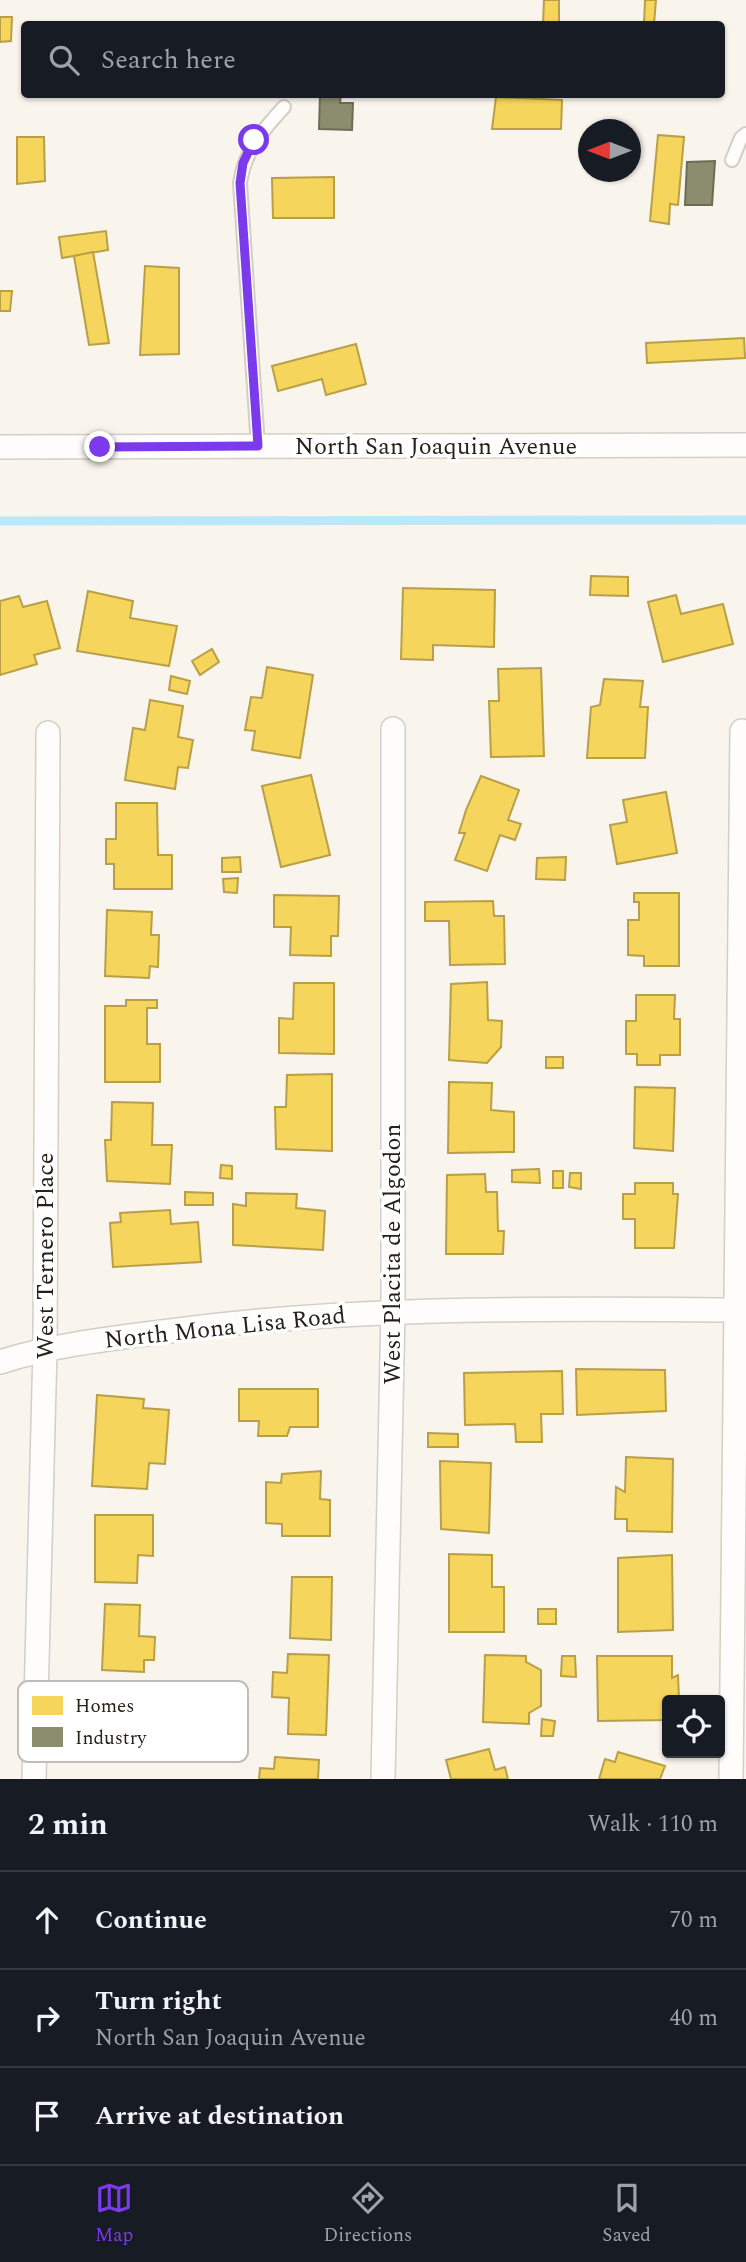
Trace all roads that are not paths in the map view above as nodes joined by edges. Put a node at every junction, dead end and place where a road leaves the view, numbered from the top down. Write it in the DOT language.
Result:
graph roads {
  1 [pos="284,107"];
  2 [pos="746,134"];
  3 [pos="732,160"];
  4 [pos="746,445"];
  5 [pos="258,446"];
  6 [pos="0,447"];
  7 [pos="393,729"];
  8 [pos="742,731"];
  9 [pos="48,733"];
  10 [pos="740,1310"];
  11 [pos="393,1311"];
  12 [pos="45,1348"];
  13 [pos="0,1362"];
  14 [pos="37,1681"];
  15 [pos="383,1779"];
  16 [pos="731,1779"];
  1 -- 5 [label="lane"];
  2 -- 3 [label="lane"];
  4 -- 5 [label="street, North San Joaquin Avenue"];
  5 -- 6 [label="street, North San Joaquin Avenue"];
  7 -- 11 [label="street, West Placita de Algodon"];
  8 -- 10 [label="street"];
  9 -- 12 [label="street, West Ternero Place"];
  10 -- 11 [label="street, North Mona Lisa Road"];
  10 -- 16 [label="street"];
  11 -- 12 [label="street, North Mona Lisa Road"];
  11 -- 15 [label="street, West Placita de Algodon"];
  12 -- 13 [label="street, North Mona Lisa Road"];
  12 -- 14 [label="street, West Ternero Place"];
}
